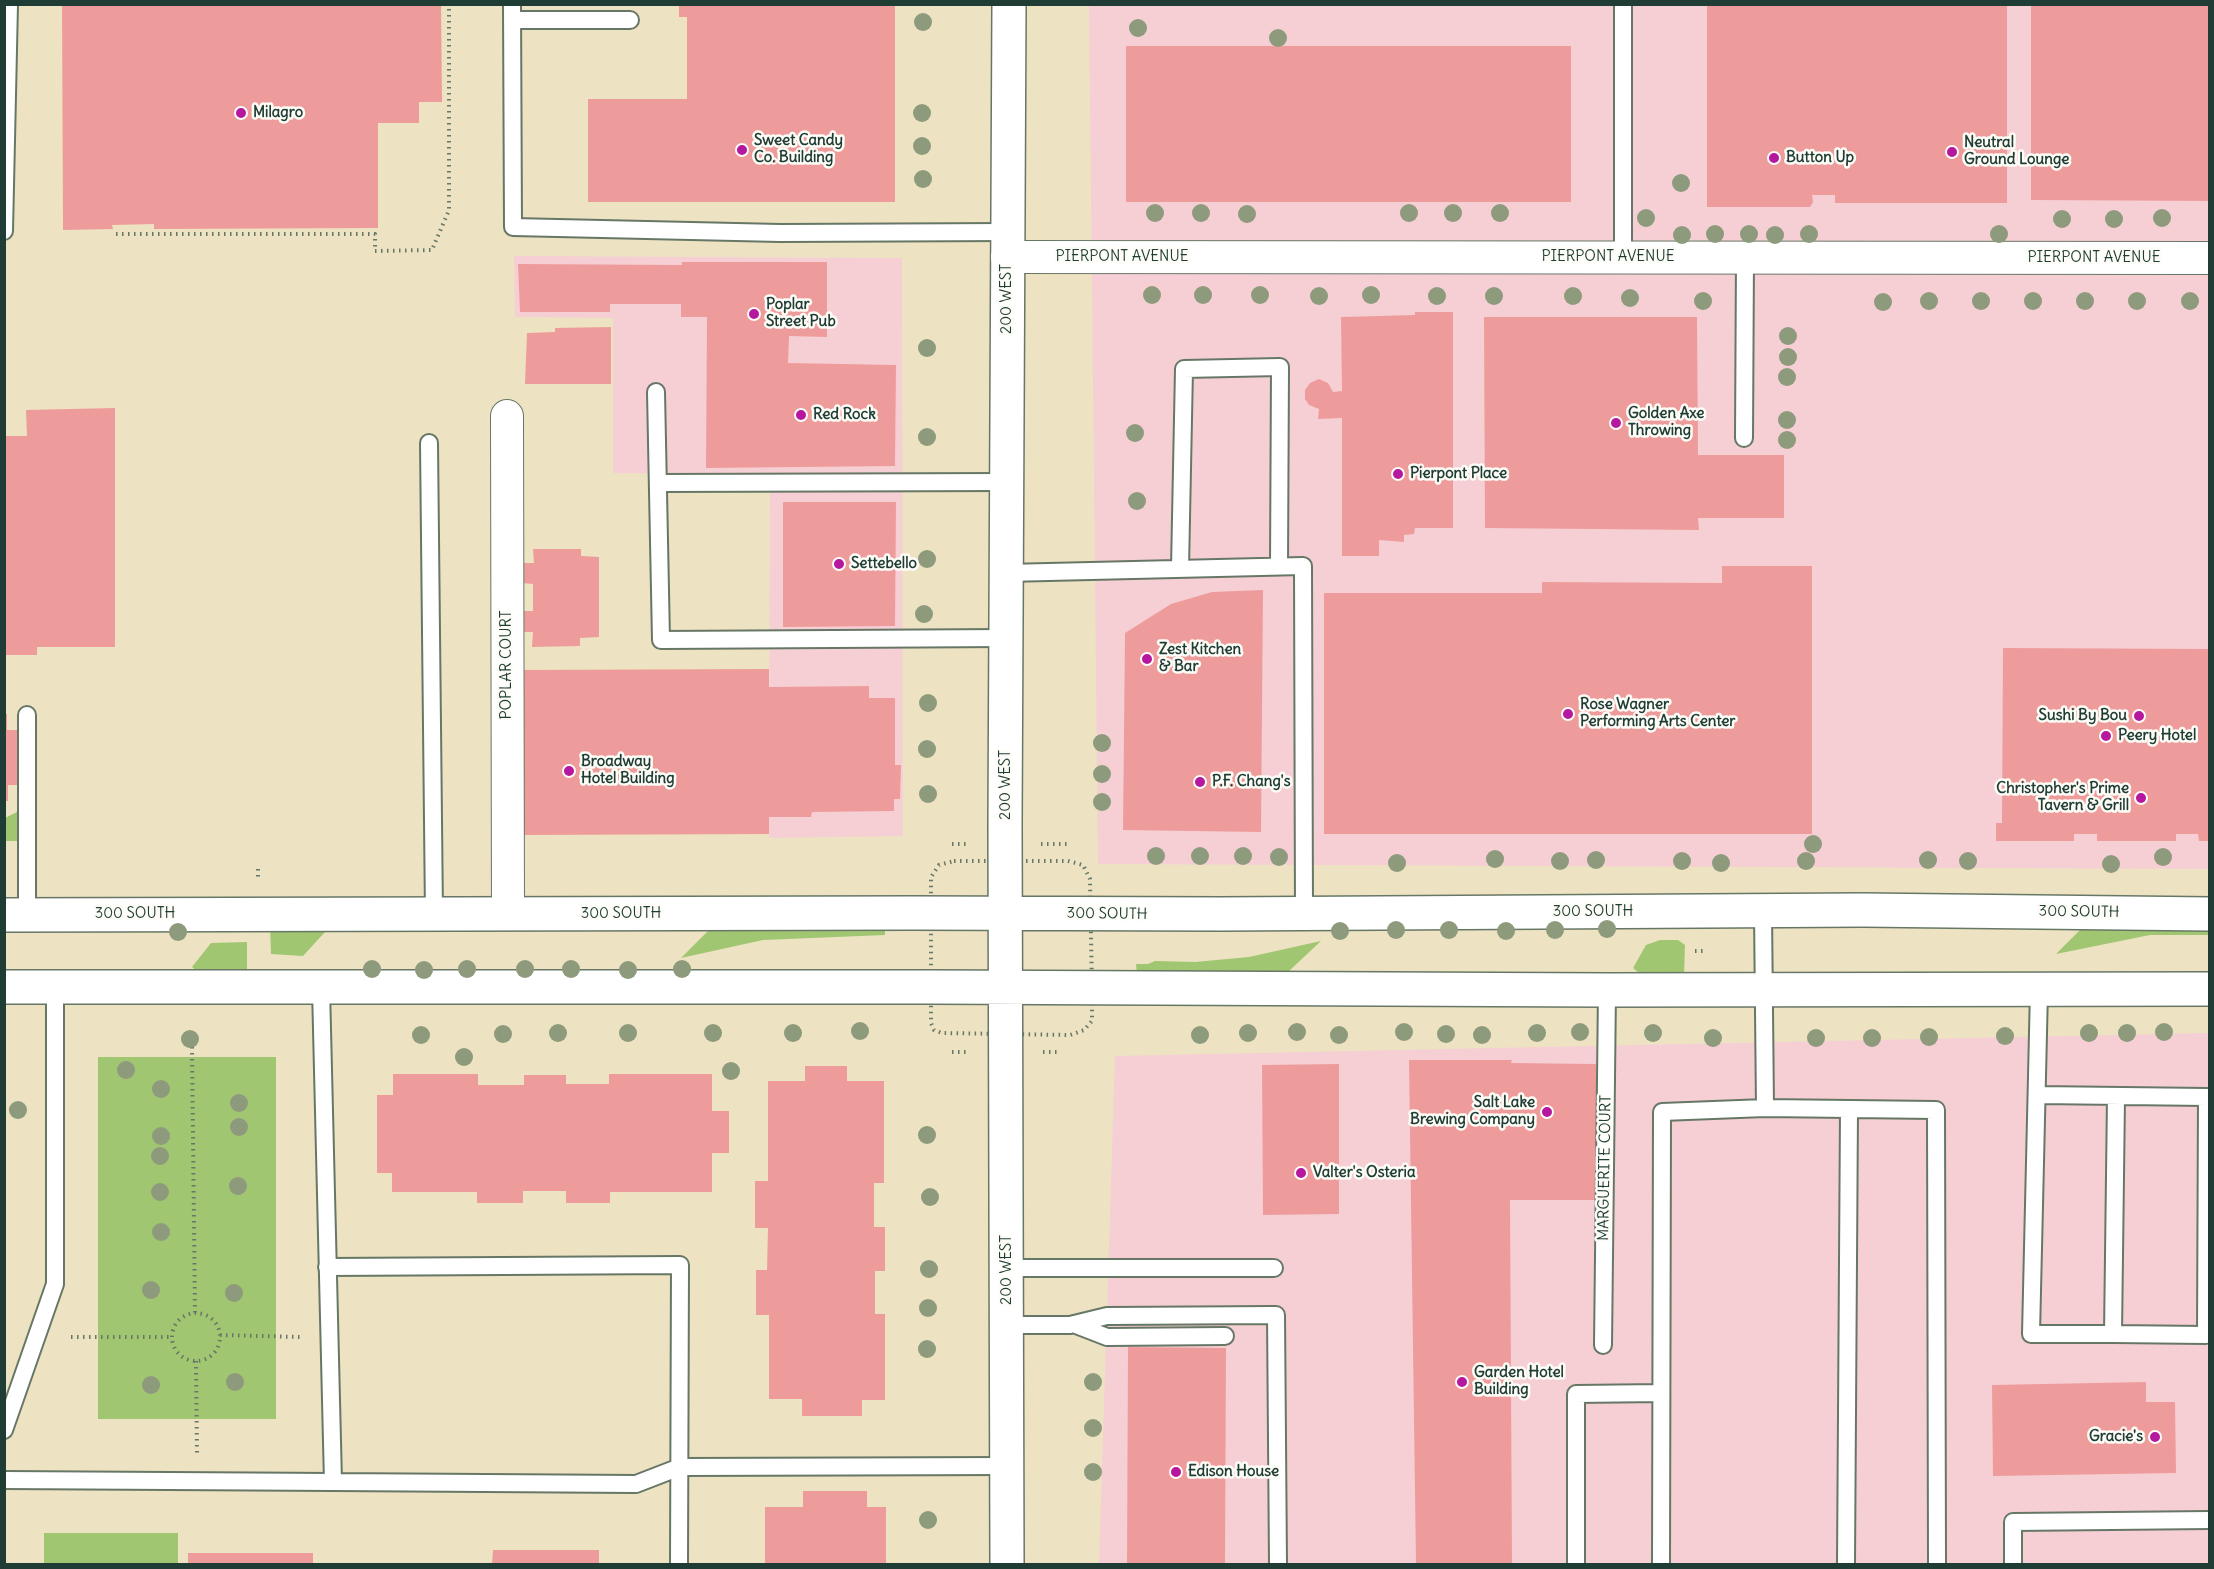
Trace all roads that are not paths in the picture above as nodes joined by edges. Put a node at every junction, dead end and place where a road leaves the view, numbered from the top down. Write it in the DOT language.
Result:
graph roads {
  1 [pos="9,4"];
  2 [pos="1009,4"];
  3 [pos="1623,4"];
  4 [pos="512,12"];
  5 [pos="630,20"];
  6 [pos="4,231"];
  7 [pos="1007,244"];
  8 [pos="1623,257"];
  9 [pos="1745,257"];
  10 [pos="2210,258"];
  11 [pos="656,393"];
  12 [pos="507,417"];
  13 [pos="1744,438"];
  14 [pos="429,443"];
  15 [pos="1007,482"];
  16 [pos="658,483"];
  17 [pos="1279,566"];
  18 [pos="1180,568"];
  19 [pos="1006,573"];
  20 [pos="1006,638"];
  21 [pos="27,715"];
  22 [pos="1763,912"];
  23 [pos="1007,913"];
  24 [pos="1304,914"];
  25 [pos="2210,914"];
  26 [pos="16,915"];
  27 [pos="434,915"];
  28 [pos="508,915"];
  29 [pos="4,987"];
  30 [pos="56,987"];
  31 [pos="321,988"];
  32 [pos="1005,988"];
  33 [pos="2210,989"];
  34 [pos="1606,990"];
  35 [pos="1765,990"];
  36 [pos="2039,990"];
  37 [pos="2038,1095"];
  38 [pos="2116,1097"];
  39 [pos="1765,1108"];
  40 [pos="1849,1110"];
  41 [pos="2208,1229"];
  42 [pos="327,1267"];
  43 [pos="1007,1268"];
  44 [pos="1274,1268"];
  45 [pos="1007,1325"];
  46 [pos="1076,1325"];
  47 [pos="2113,1334"];
  48 [pos="1225,1336"];
  49 [pos="1603,1346"];
  50 [pos="1660,1393"];
  51 [pos="4,1430"];
  52 [pos="1007,1466"];
  53 [pos="680,1467"];
  54 [pos="4,1480"];
  55 [pos="333,1482"];
  56 [pos="2210,1520"];
  57 [pos="680,1564"];
  58 [pos="1007,1564"];
  59 [pos="1278,1564"];
  60 [pos="1576,1564"];
  61 [pos="1661,1564"];
  62 [pos="1846,1564"];
  63 [pos="1937,1564"];
  64 [pos="2013,1564"];
  1 -- 6 [label="lane"];
  2 -- 7 [label="street, 200 WEST"];
  3 -- 8 [label="lane"];
  4 -- 5 [label="lane"];
  4 -- 7 [label="lane"];
  7 -- 8 [label="street, PIERPONT AVENUE"];
  7 -- 15 [label="street, 200 WEST"];
  8 -- 9 [label="street, PIERPONT AVENUE"];
  9 -- 10 [label="street, PIERPONT AVENUE"];
  9 -- 13 [label="lane"];
  11 -- 16 [label="lane"];
  12 -- 28 [label="street, POPLAR COURT"];
  14 -- 27 [label="lane"];
  15 -- 16 [label="lane"];
  15 -- 19 [label="street, 200 WEST"];
  16 -- 20 [label="lane"];
  17 -- 18 [label="lane"];
  17 -- 18 [label="lane"];
  17 -- 24 [label="lane"];
  18 -- 19 [label="lane"];
  19 -- 20 [label="street, 200 WEST"];
  20 -- 23 [label="street, 200 WEST"];
  21 -- 26 [label="lane"];
  22 -- 24 [label="street, 300 SOUTH"];
  22 -- 25 [label="street, 300 SOUTH"];
  22 -- 35 [label="lane"];
  23 -- 24 [label="street, 300 SOUTH"];
  23 -- 28 [label="street, 300 SOUTH"];
  23 -- 32 [label="street, 200 WEST"];
  26 -- 27 [label="street, 300 SOUTH"];
  27 -- 28 [label="street, 300 SOUTH"];
  29 -- 30 [label="street"];
  30 -- 31 [label="street"];
  30 -- 51 [label="lane"];
  31 -- 32 [label="street"];
  31 -- 42 [label="lane"];
  32 -- 34 [label="street"];
  32 -- 43 [label="street, 200 WEST"];
  33 -- 36 [label="street"];
  34 -- 35 [label="street"];
  34 -- 49 [label="lane, MARGUERITE COURT"];
  35 -- 36 [label="street"];
  35 -- 39 [label="lane"];
  36 -- 37 [label="lane"];
  37 -- 38 [label="lane"];
  37 -- 47 [label="lane"];
  38 -- 41 [label="lane"];
  38 -- 47 [label="lane"];
  39 -- 40 [label="lane"];
  39 -- 50 [label="lane"];
  40 -- 62 [label="lane"];
  40 -- 63 [label="lane"];
  41 -- 47 [label="lane"];
  42 -- 53 [label="lane"];
  42 -- 55 [label="lane"];
  43 -- 44 [label="lane"];
  43 -- 45 [label="street, 200 WEST"];
  45 -- 46 [label="lane"];
  45 -- 52 [label="street, 200 WEST"];
  46 -- 48 [label="lane"];
  46 -- 59 [label="lane"];
  50 -- 60 [label="lane"];
  50 -- 61 [label="lane"];
  52 -- 53 [label="lane"];
  52 -- 58 [label="street, 200 WEST"];
  53 -- 55 [label="lane"];
  53 -- 57 [label="lane"];
  54 -- 55 [label="lane"];
  56 -- 64 [label="lane"];
}
